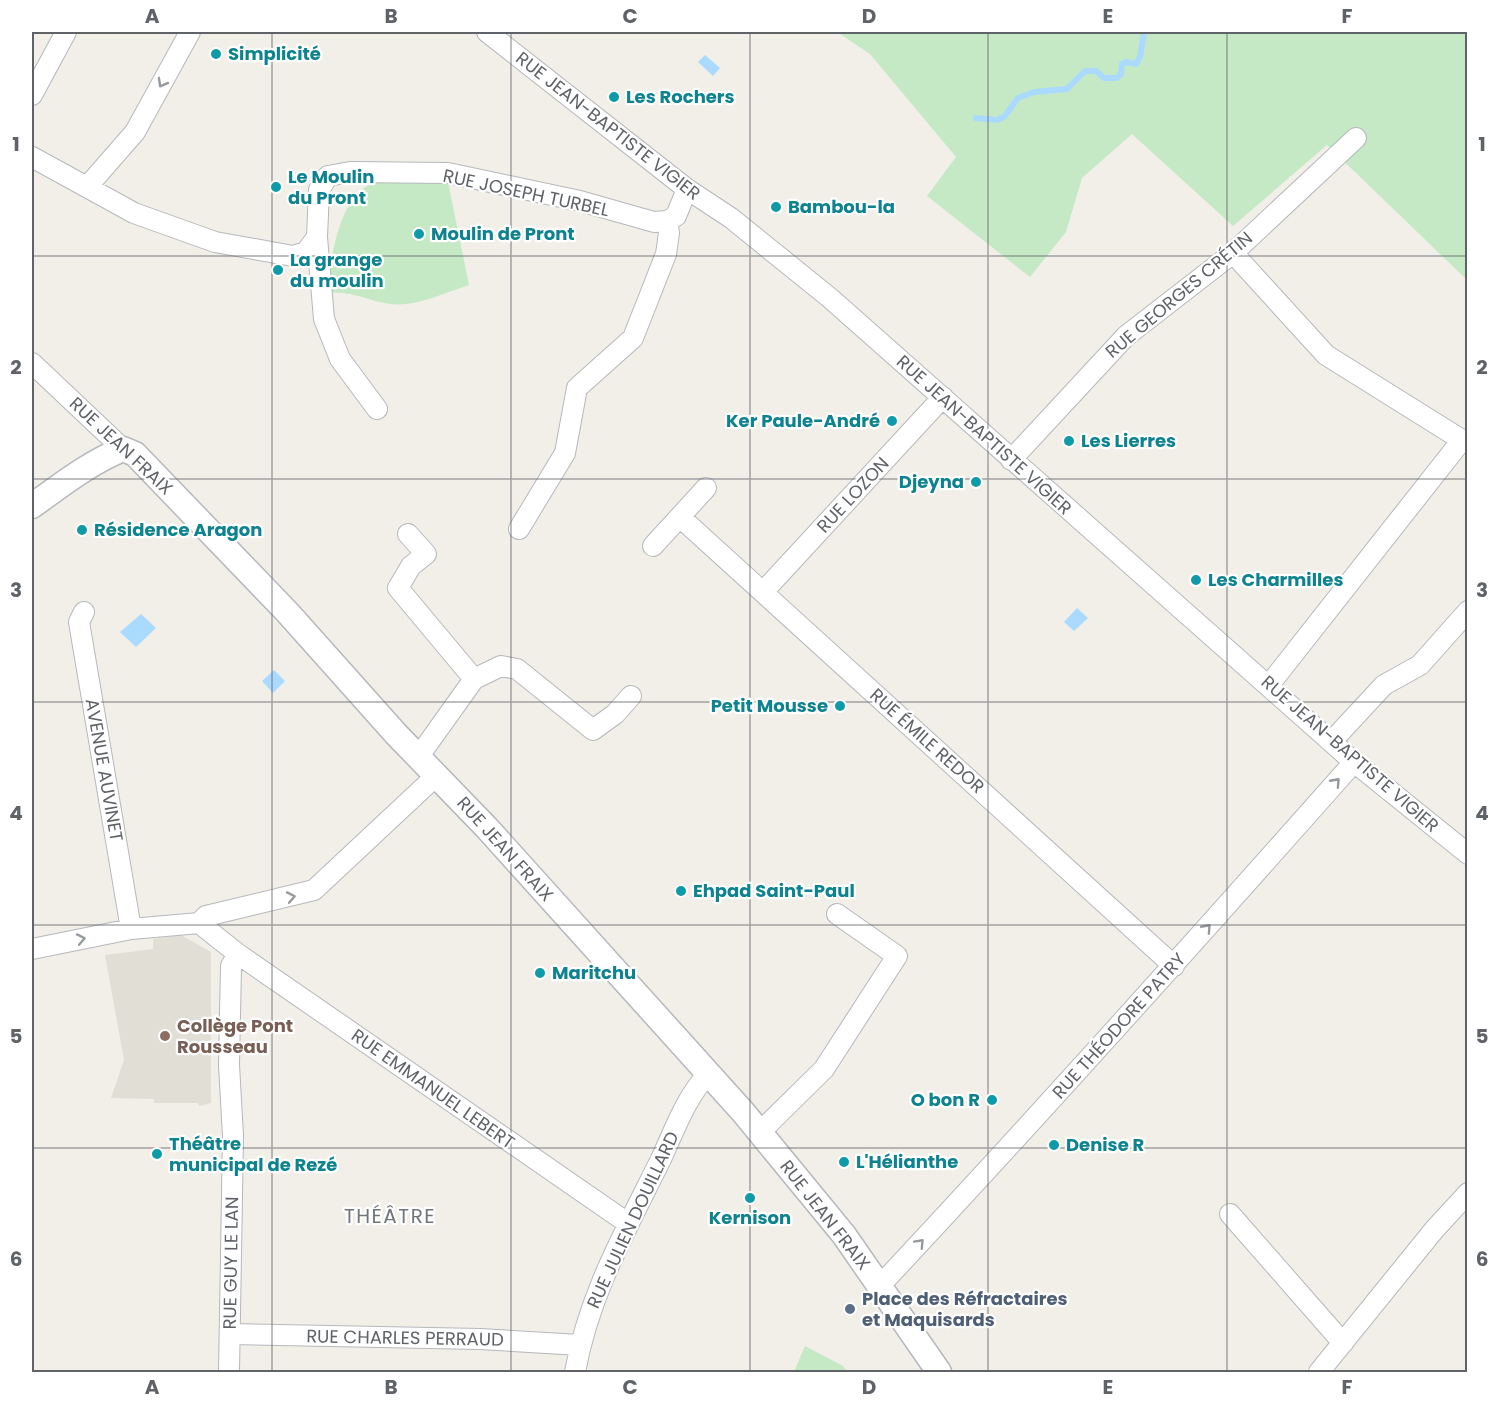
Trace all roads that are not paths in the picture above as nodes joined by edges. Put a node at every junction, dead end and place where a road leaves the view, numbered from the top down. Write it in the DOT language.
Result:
graph roads {
  1 [pos="66,32"];
  2 [pos="190,32"];
  3 [pos="487,32"];
  4 [pos="32,96"];
  5 [pos="1356,138"];
  6 [pos="32,157"];
  7 [pos="87,187"];
  8 [pos="687,189"];
  9 [pos="667,221"];
  10 [pos="317,237"];
  11 [pos="1233,253"];
  12 [pos="32,363"];
  13 [pos="943,397"];
  14 [pos="377,409"];
  15 [pos="123,449"];
  16 [pos="1011,460"];
  17 [pos="706,488"];
  18 [pos="32,506"];
  19 [pos="680,517"];
  20 [pos="519,529"];
  21 [pos="408,534"];
  22 [pos="653,546"];
  23 [pos="763,592"];
  24 [pos="1467,611"];
  25 [pos="84,612"];
  26 [pos="474,679"];
  27 [pos="1269,685"];
  28 [pos="631,696"];
  29 [pos="1332,741"];
  30 [pos="419,756"];
  31 [pos="1354,762"];
  32 [pos="437,774"];
  33 [pos="1467,854"];
  34 [pos="837,914"];
  35 [pos="199,923"];
  36 [pos="131,929"];
  37 [pos="32,949"];
  38 [pos="238,954"];
  39 [pos="1174,966"];
  40 [pos="708,1074"];
  41 [pos="760,1132"];
  42 [pos="1467,1193"];
  43 [pos="1230,1214"];
  44 [pos="629,1224"];
  45 [pos="878,1284"];
  46 [pos="230,1334"];
  47 [pos="1343,1343"];
  48 [pos="580,1345"];
  49 [pos="229,1372"];
  50 [pos="575,1372"];
  51 [pos="939,1372"];
  52 [pos="1319,1372"];
  1 -- 4 [label="street"];
  2 -- 7 [label="street, one-way"];
  3 -- 8 [label="street, RUE JEAN-BAPTISTE VIGIER"];
  5 -- 11 [label="street, RUE GEORGES CRÉTIN"];
  6 -- 7 [label="street"];
  7 -- 10 [label="street"];
  8 -- 9 [label="street"];
  8 -- 13 [label="street, RUE JEAN-BAPTISTE VIGIER"];
  9 -- 10 [label="street, RUE JOSEPH TURBEL"];
  9 -- 20 [label="street"];
  10 -- 14 [label="street, RUE JOSEPH TURBEL"];
  11 -- 16 [label="street, RUE GEORGES CRÉTIN"];
  11 -- 27 [label="street"];
  12 -- 15 [label="street, RUE JEAN FRAIX"];
  13 -- 16 [label="street, RUE JEAN-BAPTISTE VIGIER"];
  13 -- 23 [label="street, RUE LOZON"];
  15 -- 18 [label="street"];
  15 -- 30 [label="street, RUE JEAN FRAIX"];
  16 -- 27 [label="street, RUE JEAN-BAPTISTE VIGIER"];
  17 -- 19 [label="street"];
  19 -- 22 [label="street"];
  19 -- 23 [label="street, RUE ÉMILE REDOR"];
  21 -- 26 [label="street"];
  23 -- 39 [label="street, RUE ÉMILE REDOR"];
  24 -- 29 [label="street"];
  25 -- 36 [label="street, AVENUE AUVINET"];
  26 -- 28 [label="street"];
  26 -- 30 [label="street"];
  27 -- 29 [label="street, RUE JEAN-BAPTISTE VIGIER"];
  29 -- 31 [label="street, RUE JEAN-BAPTISTE VIGIER"];
  30 -- 32 [label="street, RUE JEAN FRAIX"];
  31 -- 33 [label="street, RUE JEAN-BAPTISTE VIGIER"];
  39 -- 31 [label="street, RUE THÉODORE PATRY, one-way"];
  35 -- 32 [label="street, one-way"];
  32 -- 40 [label="street, RUE JEAN FRAIX"];
  34 -- 41 [label="street"];
  35 -- 36 [label="street"];
  35 -- 38 [label="street"];
  37 -- 36 [label="street, one-way"];
  38 -- 44 [label="street, RUE EMMANUEL LEBERT"];
  38 -- 46 [label="street, RUE GUY LE LAN"];
  45 -- 39 [label="street, RUE THÉODORE PATRY, one-way"];
  40 -- 41 [label="street, RUE JEAN FRAIX"];
  40 -- 44 [label="street, RUE JULIEN DOUILLARD"];
  41 -- 45 [label="street, RUE JEAN FRAIX"];
  42 -- 47 [label="street"];
  43 -- 47 [label="street"];
  44 -- 48 [label="street, RUE JULIEN DOUILLARD"];
  45 -- 51 [label="street, RUE JEAN FRAIX"];
  46 -- 48 [label="street, RUE CHARLES PERRAUD"];
  46 -- 49 [label="street, RUE GUY LE LAN"];
  47 -- 52 [label="street"];
  48 -- 50 [label="street, RUE JULIEN DOUILLARD"];
}
